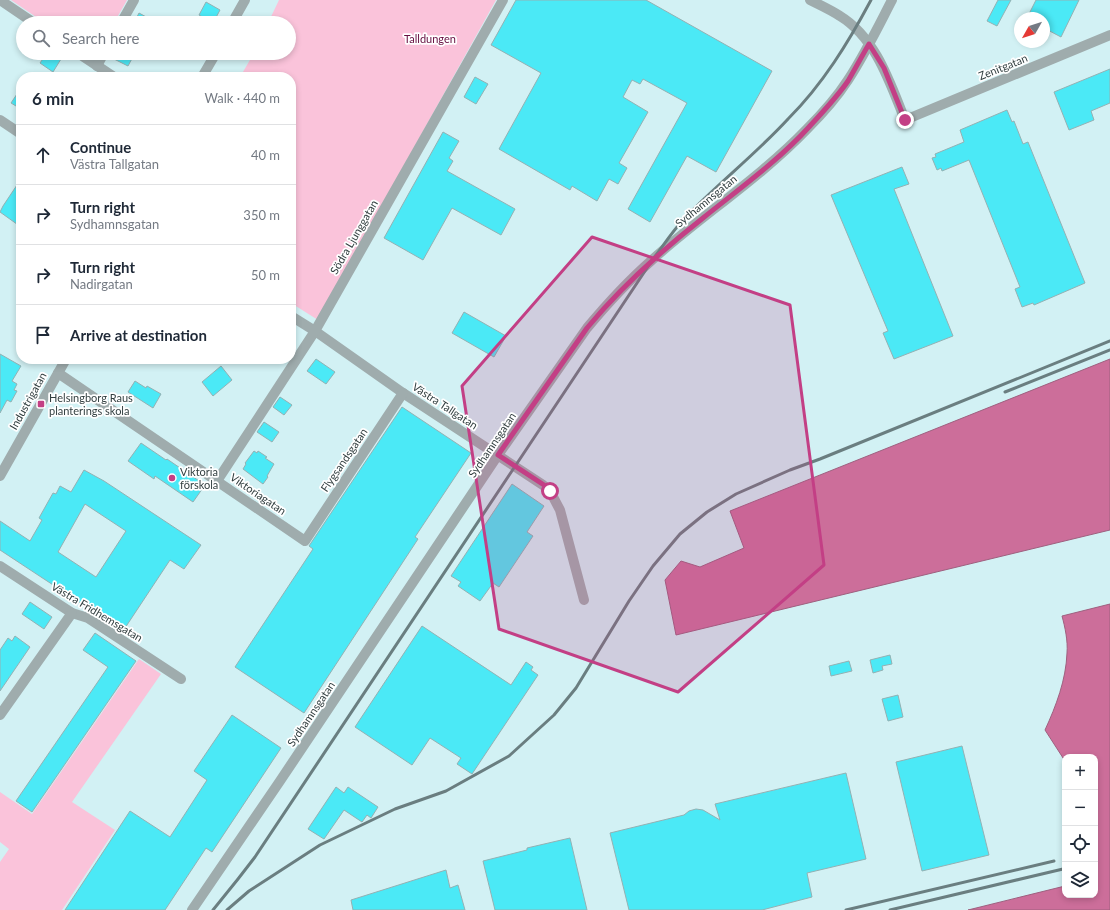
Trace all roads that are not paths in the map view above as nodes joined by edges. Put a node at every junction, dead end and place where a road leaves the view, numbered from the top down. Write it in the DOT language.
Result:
graph roads {
  1 [pos="0,0"];
  2 [pos="134,0"];
  3 [pos="245,0"];
  4 [pos="503,0"];
  5 [pos="810,0"];
  6 [pos="892,0"];
  7 [pos="24,16"];
  8 [pos="125,16"];
  9 [pos="236,16"];
  10 [pos="1110,35"];
  11 [pos="869,44"];
  12 [pos="88,60"];
  13 [pos="100,60"];
  14 [pos="212,60"];
  15 [pos="97,66"];
  16 [pos="106,72"];
  17 [pos="205,72"];
  18 [pos="0,120"];
  19 [pos="16,131"];
  20 [pos="296,319"];
  21 [pos="315,331"];
  22 [pos="296,360"];
  23 [pos="63,364"];
  24 [pos="293,364"];
  25 [pos="58,373"];
  26 [pos="403,393"];
  27 [pos="498,455"];
  28 [pos="0,476"];
  29 [pos="217,481"];
  30 [pos="305,541"];
  31 [pos="0,566"];
  32 [pos="584,600"];
  33 [pos="72,613"];
  34 [pos="181,679"];
  35 [pos="0,715"];
  36 [pos="192,910"];
  1 -- 7 [label="street"];
  2 -- 8 [label="street"];
  3 -- 9 [label="street"];
  4 -- 21 [label="street, Södra Ljunggatan"];
  5 -- 11 [label="street"];
  6 -- 11 [label="street, Sydhamnsgatan"];
  10 -- 11 [label="street, Zenitgatan"];
  11 -- 27 [label="street, Sydhamnsgatan"];
  12 -- 15 [label="street"];
  13 -- 15 [label="street"];
  14 -- 17 [label="street"];
  15 -- 16 [label="street"];
  18 -- 19 [label="street"];
  20 -- 21 [label="street, Västra Tallgatan"];
  21 -- 22 [label="street, Södra Ljunggatan"];
  21 -- 26 [label="street, Västra Tallgatan"];
  23 -- 25 [label="street, Industrigatan"];
  24 -- 29 [label="street, Södra Ljunggatan"];
  25 -- 28 [label="street, Industrigatan"];
  25 -- 29 [label="street, Viktoriagatan"];
  26 -- 27 [label="street, Västra Tallgatan"];
  26 -- 30 [label="street, Flygsandsgatan"];
  27 -- 32 [label="street, Västra Tallgatan"];
  27 -- 36 [label="street, Sydhamnsgatan"];
  29 -- 30 [label="street, Viktoriagatan"];
  31 -- 33 [label="street, Västra Fridhemsgatan"];
  33 -- 34 [label="street, Västra Fridhemsgatan"];
  33 -- 35 [label="street"];
}
